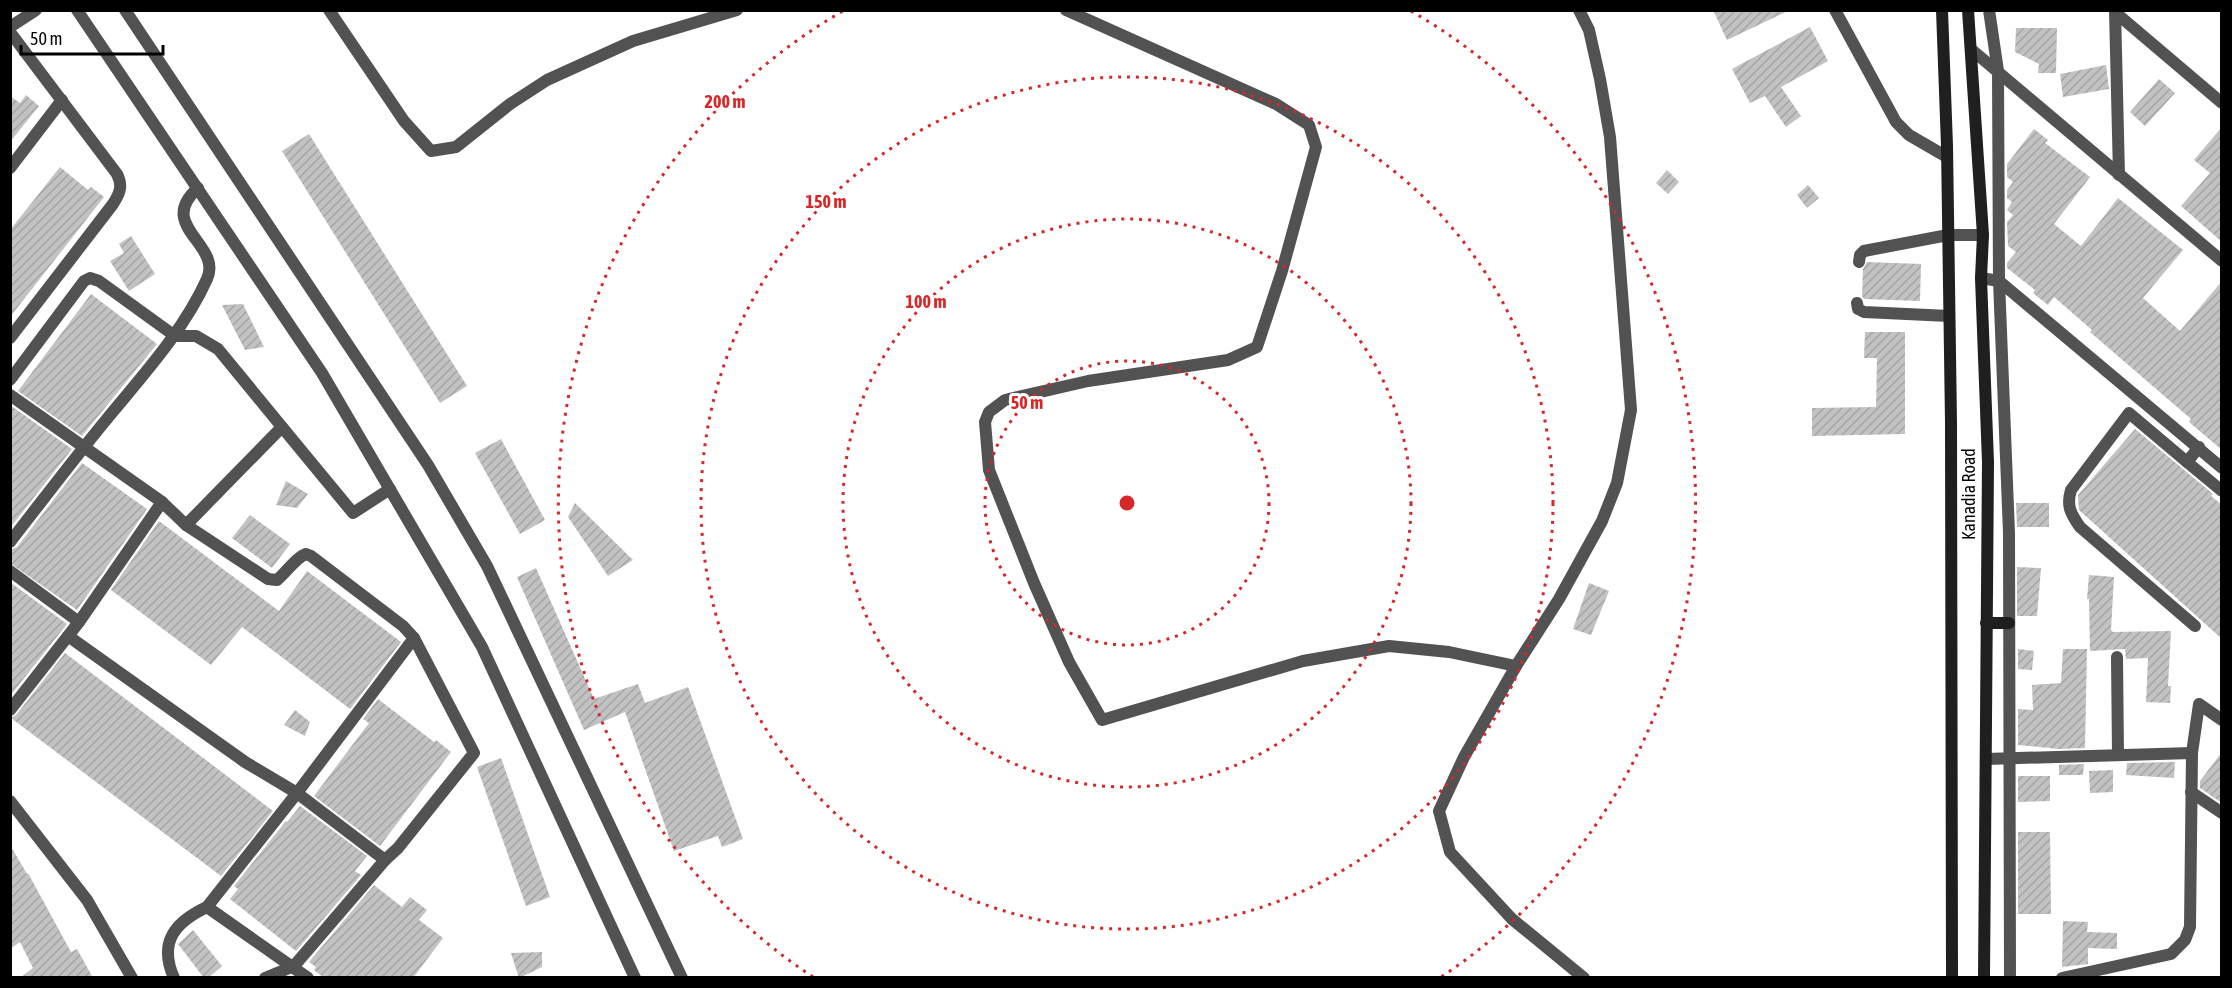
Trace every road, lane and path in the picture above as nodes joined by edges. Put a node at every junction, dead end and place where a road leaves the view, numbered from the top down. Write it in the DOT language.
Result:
graph roads {
  1 [pos="36,10"];
  2 [pos="77,10"];
  3 [pos="125,10"];
  4 [pos="329,10"];
  5 [pos="738,10"];
  6 [pos="1066,10"];
  7 [pos="1579,10"];
  8 [pos="1835,10"];
  9 [pos="1942,10"];
  10 [pos="1968,10"];
  11 [pos="1989,10"];
  12 [pos="2116,12"];
  13 [pos="10,30"];
  14 [pos="1972,50"];
  15 [pos="1998,71"];
  16 [pos="62,100"];
  17 [pos="2222,103"];
  18 [pos="1947,157"];
  19 [pos="10,168"];
  20 [pos="2119,175"];
  21 [pos="198,188"];
  22 [pos="1948,235"];
  23 [pos="1983,235"];
  24 [pos="2222,261"];
  25 [pos="1859,262"];
  26 [pos="1981,278"];
  27 [pos="1999,281"];
  28 [pos="1857,303"];
  29 [pos="1949,316"];
  30 [pos="175,336"];
  31 [pos="10,338"];
  32 [pos="10,380"];
  33 [pos="10,395"];
  34 [pos="282,427"];
  35 [pos="2199,447"];
  36 [pos="83,448"];
  37 [pos="2187,462"];
  38 [pos="2222,468"];
  39 [pos="390,489"];
  40 [pos="2222,491"];
  41 [pos="162,502"];
  42 [pos="186,525"];
  43 [pos="10,542"];
  44 [pos="10,571"];
  45 [pos="78,622"];
  46 [pos="1986,623"];
  47 [pos="2009,623"];
  48 [pos="2195,626"];
  49 [pos="68,636"];
  50 [pos="414,638"];
  51 [pos="2117,657"];
  52 [pos="1516,666"];
  53 [pos="10,710"];
  54 [pos="2222,720"];
  55 [pos="2192,753"];
  56 [pos="2118,754"];
  57 [pos="1986,759"];
  58 [pos="2009,759"];
  59 [pos="2191,792"];
  60 [pos="297,794"];
  61 [pos="10,801"];
  62 [pos="2222,813"];
  63 [pos="385,860"];
  64 [pos="207,907"];
  65 [pos="294,966"];
  66 [pos="132,978"];
  67 [pos="174,978"];
  68 [pos="266,978"];
  69 [pos="308,978"];
  70 [pos="635,978"];
  71 [pos="682,978"];
  72 [pos="1584,978"];
  73 [pos="1952,978"];
  74 [pos="1984,978"];
  75 [pos="2010,978"];
  76 [pos="2062,978"];
  1 -- 13 [label="street"];
  2 -- 21 [label="street"];
  3 -- 71 [label="street"];
  4 -- 5 [label="street"];
  6 -- 52 [label="street"];
  7 -- 52 [label="street"];
  8 -- 18 [label="street"];
  9 -- 18 [label="main road, Kanadia Road"];
  10 -- 14 [label="main road, Kanadia Road"];
  11 -- 15 [label="street"];
  12 -- 17 [label="street"];
  12 -- 20 [label="street"];
  13 -- 16 [label="street"];
  14 -- 15 [label="street"];
  14 -- 23 [label="main road, Kanadia Road"];
  15 -- 20 [label="street"];
  15 -- 27 [label="street"];
  16 -- 19 [label="street"];
  16 -- 31 [label="street"];
  18 -- 22 [label="main road, Kanadia Road"];
  20 -- 24 [label="street"];
  21 -- 30 [label="street"];
  21 -- 39 [label="street"];
  22 -- 23 [label="street"];
  22 -- 25 [label="street"];
  22 -- 29 [label="main road, Kanadia Road"];
  23 -- 26 [label="main road, Kanadia Road"];
  26 -- 27 [label="street"];
  26 -- 46 [label="main road, Kanadia Road"];
  27 -- 35 [label="street"];
  27 -- 47 [label="street"];
  28 -- 29 [label="street"];
  29 -- 73 [label="main road, Kanadia Road"];
  30 -- 32 [label="street"];
  30 -- 34 [label="street"];
  30 -- 36 [label="street"];
  33 -- 36 [label="street"];
  34 -- 39 [label="street"];
  34 -- 42 [label="street"];
  35 -- 37 [label="street"];
  35 -- 38 [label="street"];
  36 -- 41 [label="street"];
  36 -- 43 [label="street"];
  37 -- 40 [label="street"];
  37 -- 48 [label="street"];
  39 -- 70 [label="street"];
  41 -- 42 [label="street"];
  41 -- 45 [label="street"];
  42 -- 50 [label="street"];
  44 -- 45 [label="street"];
  45 -- 49 [label="street"];
  46 -- 47 [label="main road"];
  46 -- 57 [label="main road, Kanadia Road"];
  47 -- 58 [label="street"];
  49 -- 53 [label="street"];
  49 -- 60 [label="street"];
  50 -- 60 [label="street"];
  50 -- 63 [label="street"];
  51 -- 56 [label="street"];
  52 -- 72 [label="street"];
  54 -- 55 [label="street"];
  55 -- 56 [label="street"];
  55 -- 59 [label="street"];
  56 -- 58 [label="street"];
  57 -- 58 [label="street"];
  57 -- 74 [label="main road, Kanadia Road"];
  58 -- 75 [label="street"];
  59 -- 62 [label="street"];
  59 -- 76 [label="street"];
  60 -- 63 [label="street"];
  60 -- 64 [label="street"];
  61 -- 66 [label="street"];
  63 -- 65 [label="street"];
  64 -- 65 [label="street"];
  64 -- 67 [label="street"];
  65 -- 68 [label="street"];
  65 -- 69 [label="street"];
}
